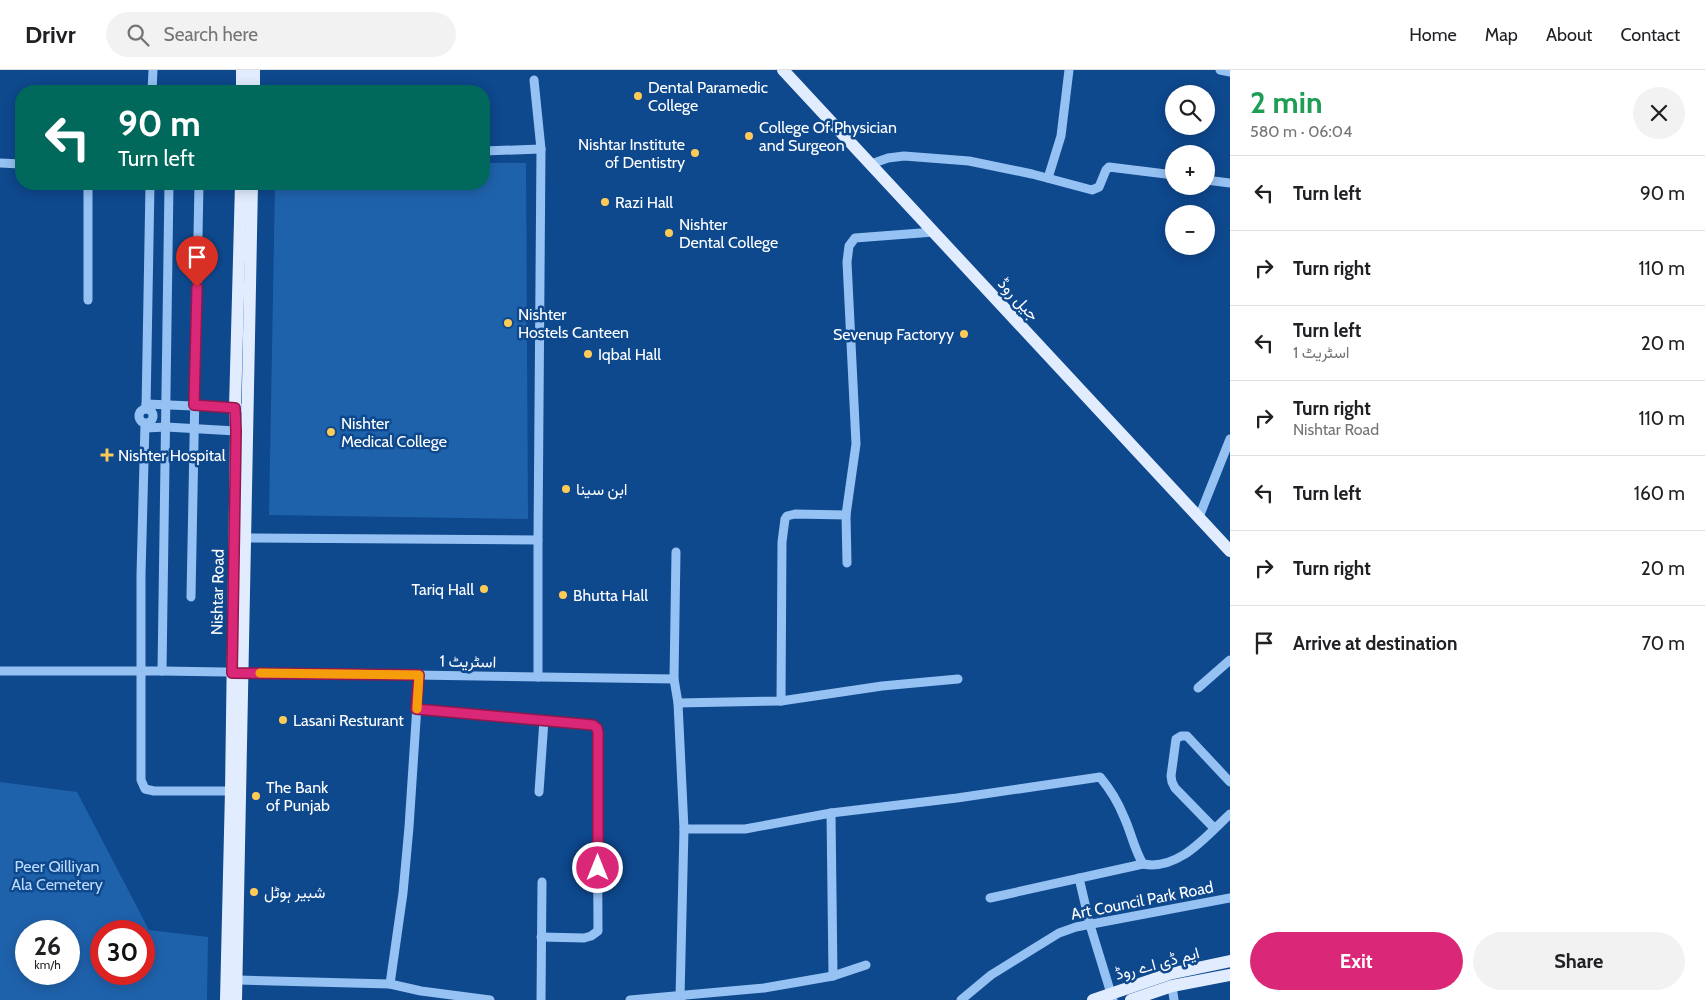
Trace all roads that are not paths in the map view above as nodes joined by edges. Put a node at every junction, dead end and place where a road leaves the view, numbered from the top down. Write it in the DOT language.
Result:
graph roads {
  1 [pos="152,70"];
  2 [pos="242,70"];
  3 [pos="254,70"];
  4 [pos="783,70"];
  5 [pos="1069,70"];
  6 [pos="1220,70"];
  7 [pos="1230,72"];
  8 [pos="534,80"];
  9 [pos="152,85"];
  10 [pos="242,85"];
  11 [pos="254,85"];
  12 [pos="541,149"];
  13 [pos="490,151"];
  14 [pos="0,163"];
  15 [pos="15,164"];
  16 [pos="871,164"];
  17 [pos="1165,174"];
  18 [pos="1048,178"];
  19 [pos="1215,181"];
  20 [pos="1230,183"];
  21 [pos="88,190"];
  22 [pos="150,190"];
  23 [pos="169,190"];
  24 [pos="200,190"];
  25 [pos="241,190"];
  26 [pos="252,190"];
  27 [pos="934,232"];
  28 [pos="88,300"];
  29 [pos="166,405"];
  30 [pos="194,405"];
  31 [pos="248,406"];
  32 [pos="146,407"];
  33 [pos="235,408"];
  34 [pos="146,426"];
  35 [pos="166,427"];
  36 [pos="194,429"];
  37 [pos="236,431"];
  38 [pos="1230,439"];
  39 [pos="846,515"];
  40 [pos="1198,517"];
  41 [pos="240,538"];
  42 [pos="538,540"];
  43 [pos="676,552"];
  44 [pos="1230,552"];
  45 [pos="847,563"];
  46 [pos="192,597"];
  47 [pos="1230,660"];
  48 [pos="0,671"];
  49 [pos="140,671"];
  50 [pos="162,671"];
  51 [pos="237,673"];
  52 [pos="419,675"];
  53 [pos="538,677"];
  54 [pos="958,678"];
  55 [pos="674,679"];
  56 [pos="1198,688"];
  57 [pos="780,700"];
  58 [pos="678,703"];
  59 [pos="416,709"];
  60 [pos="544,720"];
  61 [pos="1230,782"];
  62 [pos="231,791"];
  63 [pos="539,792"];
  64 [pos="831,813"];
  65 [pos="1230,814"];
  66 [pos="1214,828"];
  67 [pos="684,829"];
  68 [pos="1143,864"];
  69 [pos="1079,878"];
  70 [pos="542,882"];
  71 [pos="990,898"];
  72 [pos="1230,898"];
  73 [pos="1090,925"];
  74 [pos="541,937"];
  75 [pos="1230,961"];
  76 [pos="866,965"];
  77 [pos="1230,975"];
  78 [pos="833,976"];
  79 [pos="238,980"];
  80 [pos="390,984"];
  81 [pos="1172,986"];
  82 [pos="421,995"];
  83 [pos="1112,996"];
  84 [pos="680,998"];
  85 [pos="226,1000"];
  86 [pos="236,1000"];
  87 [pos="490,1000"];
  88 [pos="540,1000"];
  89 [pos="630,1000"];
  90 [pos="961,1000"];
  91 [pos="1093,1000"];
  92 [pos="1131,1000"];
  93 [pos="1174,1000"];
  1 -- 9 [label="street"];
  2 -- 10 [label="main road"];
  3 -- 11 [label="main road"];
  4 -- 16 [label="main road, جیل روڈ"];
  5 -- 18 [label="street"];
  6 -- 7 [label="street"];
  8 -- 12 [label="street"];
  12 -- 13 [label="street"];
  12 -- 42 [label="street"];
  14 -- 15 [label="street"];
  16 -- 18 [label="street"];
  16 -- 27 [label="main road, جیل روڈ"];
  17 -- 18 [label="street"];
  19 -- 20 [label="street"];
  21 -- 28 [label="street"];
  22 -- 32 [label="street"];
  23 -- 29 [label="street"];
  24 -- 30 [label="street"];
  25 -- 33 [label="main road, Nishtar Road"];
  26 -- 31 [label="main road, Nishtar Road"];
  27 -- 39 [label="street"];
  27 -- 40 [label="main road, جیل روڈ"];
  29 -- 30 [label="street"];
  29 -- 32 [label="street"];
  29 -- 35 [label="street"];
  30 -- 33 [label="street"];
  30 -- 36 [label="street"];
  31 -- 33 [label="street"];
  31 -- 41 [label="main road, Nishtar Road"];
  32 -- 34 [label="street"];
  33 -- 37 [label="main road, Nishtar Road"];
  34 -- 35 [label="street"];
  34 -- 49 [label="street"];
  35 -- 36 [label="street"];
  35 -- 50 [label="street"];
  36 -- 37 [label="street"];
  36 -- 46 [label="street"];
  37 -- 41 [label="main road, Nishtar Road"];
  38 -- 40 [label="street"];
  39 -- 45 [label="street"];
  39 -- 57 [label="street"];
  40 -- 44 [label="main road, جیل روڈ"];
  41 -- 42 [label="street"];
  41 -- 51 [label="main road, Nishtar Road"];
  42 -- 53 [label="street"];
  43 -- 55 [label="street"];
  47 -- 56 [label="street"];
  48 -- 49 [label="street, اسٹریٹ 1"];
  49 -- 50 [label="street, اسٹریٹ 1"];
  49 -- 62 [label="street"];
  50 -- 51 [label="street, اسٹریٹ 1"];
  51 -- 52 [label="street, اسٹریٹ 1"];
  51 -- 62 [label="main road, Nishtar Road"];
  51 -- 79 [label="main road, Nishtar Road"];
  52 -- 53 [label="street, اسٹریٹ 1"];
  52 -- 59 [label="street"];
  53 -- 55 [label="street, اسٹریٹ 1"];
  54 -- 57 [label="street"];
  55 -- 58 [label="street"];
  57 -- 58 [label="street"];
  58 -- 67 [label="street"];
  59 -- 60 [label="street"];
  59 -- 80 [label="street"];
  60 -- 63 [label="street"];
  60 -- 74 [label="street"];
  61 -- 66 [label="street"];
  62 -- 85 [label="main road, Nishtar Road"];
  64 -- 67 [label="street"];
  64 -- 68 [label="street"];
  64 -- 78 [label="street"];
  65 -- 66 [label="street"];
  66 -- 68 [label="street"];
  67 -- 84 [label="street"];
  68 -- 69 [label="street"];
  69 -- 71 [label="street"];
  69 -- 73 [label="street"];
  70 -- 74 [label="street"];
  72 -- 73 [label="street, Art Council Park Road"];
  73 -- 83 [label="street"];
  73 -- 90 [label="street, Art Council Park Road"];
  74 -- 88 [label="street"];
  75 -- 83 [label="main road, ایم ڈی اے روڈ"];
  76 -- 78 [label="street"];
  77 -- 81 [label="main road, ایم ڈی اے روڈ"];
  78 -- 84 [label="street"];
  79 -- 80 [label="street"];
  79 -- 86 [label="main road, Nishtar Road"];
  80 -- 82 [label="street"];
  81 -- 92 [label="main road, ایم ڈی اے روڈ"];
  81 -- 93 [label="street"];
  82 -- 87 [label="street"];
  83 -- 91 [label="main road, ایم ڈی اے روڈ"];
  84 -- 89 [label="street"];
}
